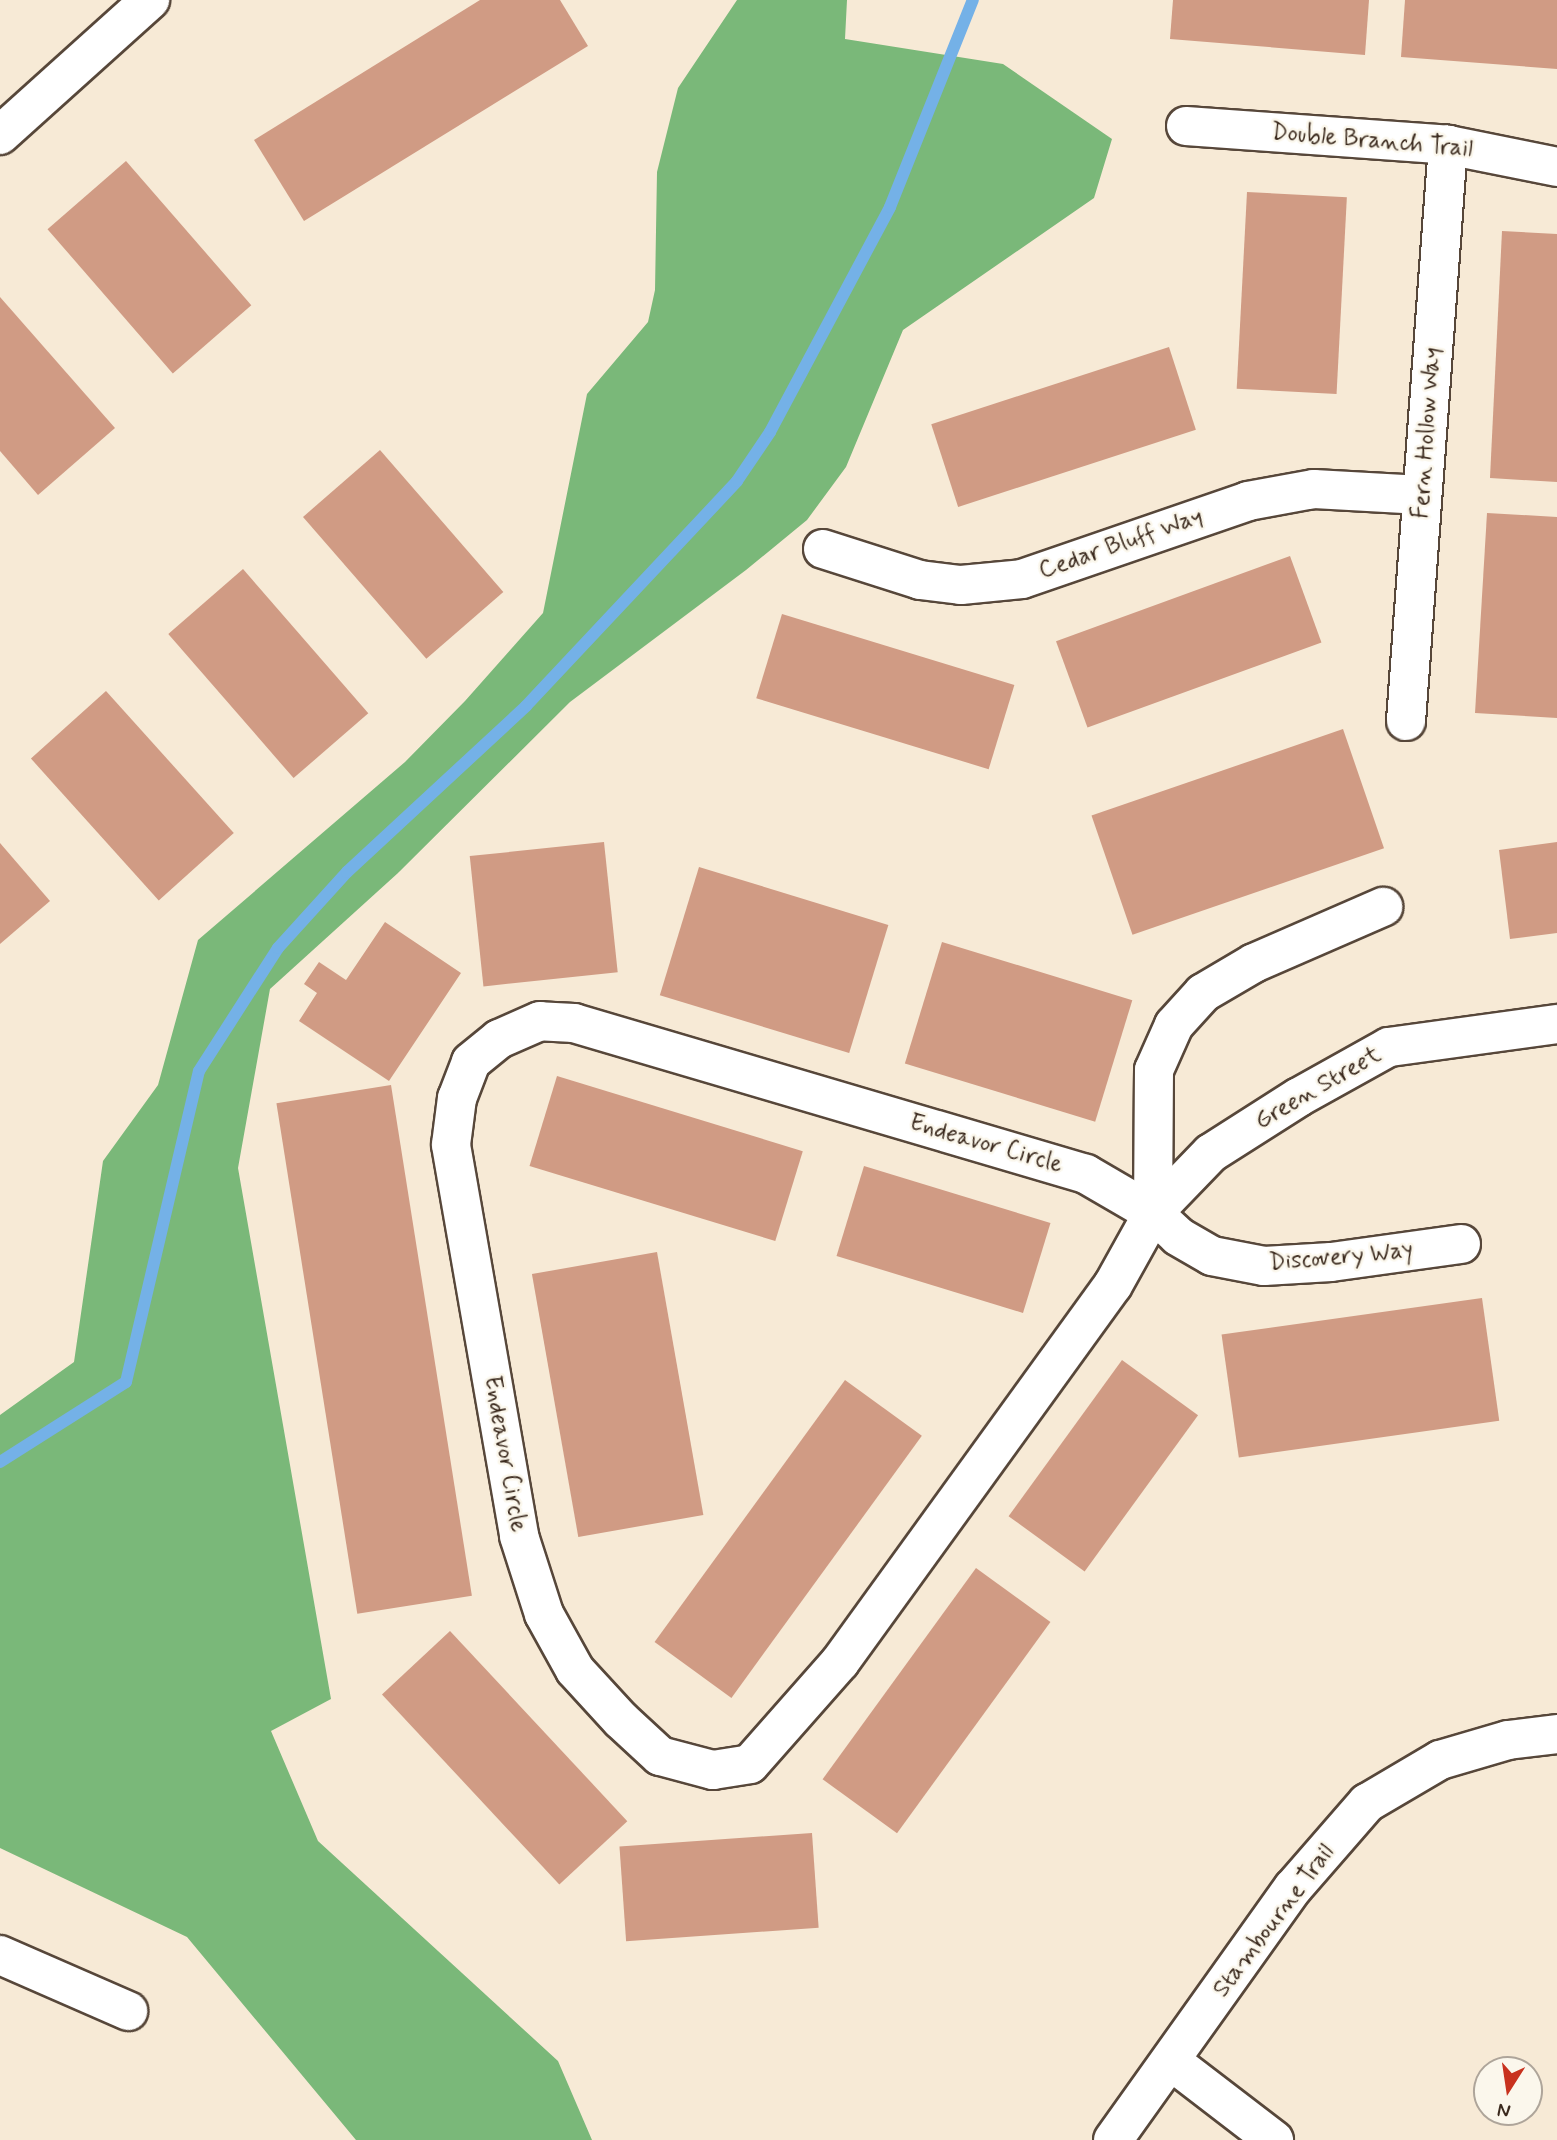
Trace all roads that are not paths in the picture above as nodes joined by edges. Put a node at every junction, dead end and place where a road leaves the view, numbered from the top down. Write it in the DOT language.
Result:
graph roads {
  1 [pos="150,0"];
  2 [pos="1186,126"];
  3 [pos="0,135"];
  4 [pos="1448,145"];
  5 [pos="1557,167"];
  6 [pos="1422,495"];
  7 [pos="822,548"];
  8 [pos="1406,722"];
  9 [pos="1383,907"];
  10 [pos="1557,1024"];
  11 [pos="1153,1213"];
  12 [pos="1461,1244"];
  13 [pos="1557,1734"];
  14 [pos="0,1955"];
  15 [pos="128,2011"];
  16 [pos="1171,2061"];
  17 [pos="1113,2140"];
  18 [pos="1274,2140"];
  1 -- 3 [label="street"];
  2 -- 4 [label="street, Double Branch Trail"];
  4 -- 5 [label="street, Double Branch Trail"];
  4 -- 6 [label="street, Fern Hollow Way"];
  6 -- 7 [label="street, Cedar Bluff Way"];
  6 -- 8 [label="street, Fern Hollow Way"];
  9 -- 11 [label="street"];
  10 -- 11 [label="street, Green Street"];
  11 -- 11 [label="street, Endeavor Circle"];
  11 -- 12 [label="street, Discovery Way"];
  13 -- 16 [label="street, Stambourne Trail"];
  14 -- 15 [label="street"];
  16 -- 17 [label="street, Stambourne Trail"];
  16 -- 18 [label="street"];
}
